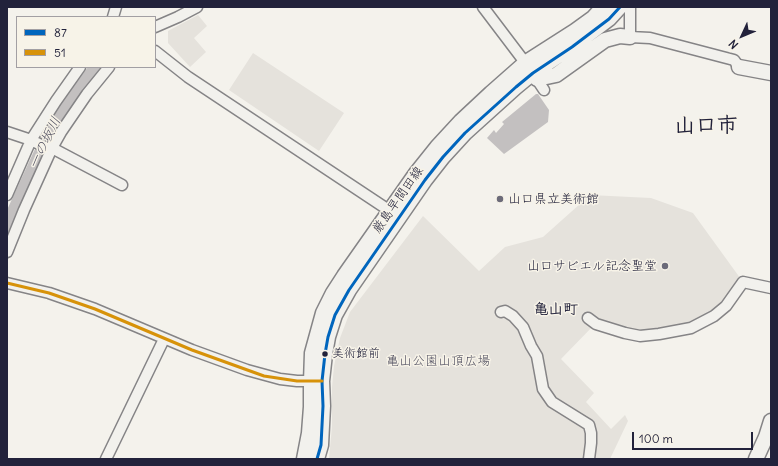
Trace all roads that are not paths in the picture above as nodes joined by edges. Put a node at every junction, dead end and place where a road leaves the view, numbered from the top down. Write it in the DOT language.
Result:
graph roads {
  1 [pos="197,7"];
  2 [pos="483,7"];
  3 [pos="603,7"];
  4 [pos="620,7"];
  5 [pos="630,7"];
  6 [pos="156,27"];
  7 [pos="630,37"];
  8 [pos="156,52"];
  9 [pos="740,66"];
  10 [pos="79,68"];
  11 [pos="108,68"];
  12 [pos="771,73"];
  13 [pos="535,76"];
  14 [pos="7,132"];
  15 [pos="33,141"];
  16 [pos="51,149"];
  17 [pos="122,185"];
  18 [pos="7,195"];
  19 [pos="390,211"];
  20 [pos="7,252"];
  21 [pos="7,283"];
  22 [pos="771,288"];
  23 [pos="501,312"];
  24 [pos="588,318"];
  25 [pos="164,339"];
  26 [pos="316,381"];
  27 [pos="771,421"];
  28 [pos="106,459"];
  29 [pos="304,459"];
  30 [pos="317,459"];
  31 [pos="589,459"];
  32 [pos="756,459"];
  1 -- 6 [label="street"];
  2 -- 13 [label="street"];
  3 -- 13 [label="main road, 厳島早間田線"];
  4 -- 13 [label="main road, 厳島早間田線"];
  5 -- 7 [label="street"];
  7 -- 9 [label="street"];
  7 -- 13 [label="main road"];
  8 -- 19 [label="street"];
  9 -- 12 [label="main road"];
  10 -- 15 [label="street"];
  11 -- 16 [label="street"];
  13 -- 19 [label="main road, 厳島早間田線"];
  13 -- 26 [label="main road, 厳島早間田線"];
  14 -- 15 [label="street"];
  15 -- 16 [label="street"];
  15 -- 18 [label="street"];
  16 -- 17 [label="street"];
  16 -- 20 [label="street"];
  19 -- 26 [label="main road, 厳島早間田線"];
  21 -- 25 [label="street"];
  22 -- 24 [label="street"];
  23 -- 31 [label="street"];
  25 -- 26 [label="street"];
  25 -- 28 [label="street"];
  26 -- 29 [label="main road, 厳島早間田線"];
  26 -- 30 [label="main road, 厳島早間田線"];
  27 -- 32 [label="main road"];
}
